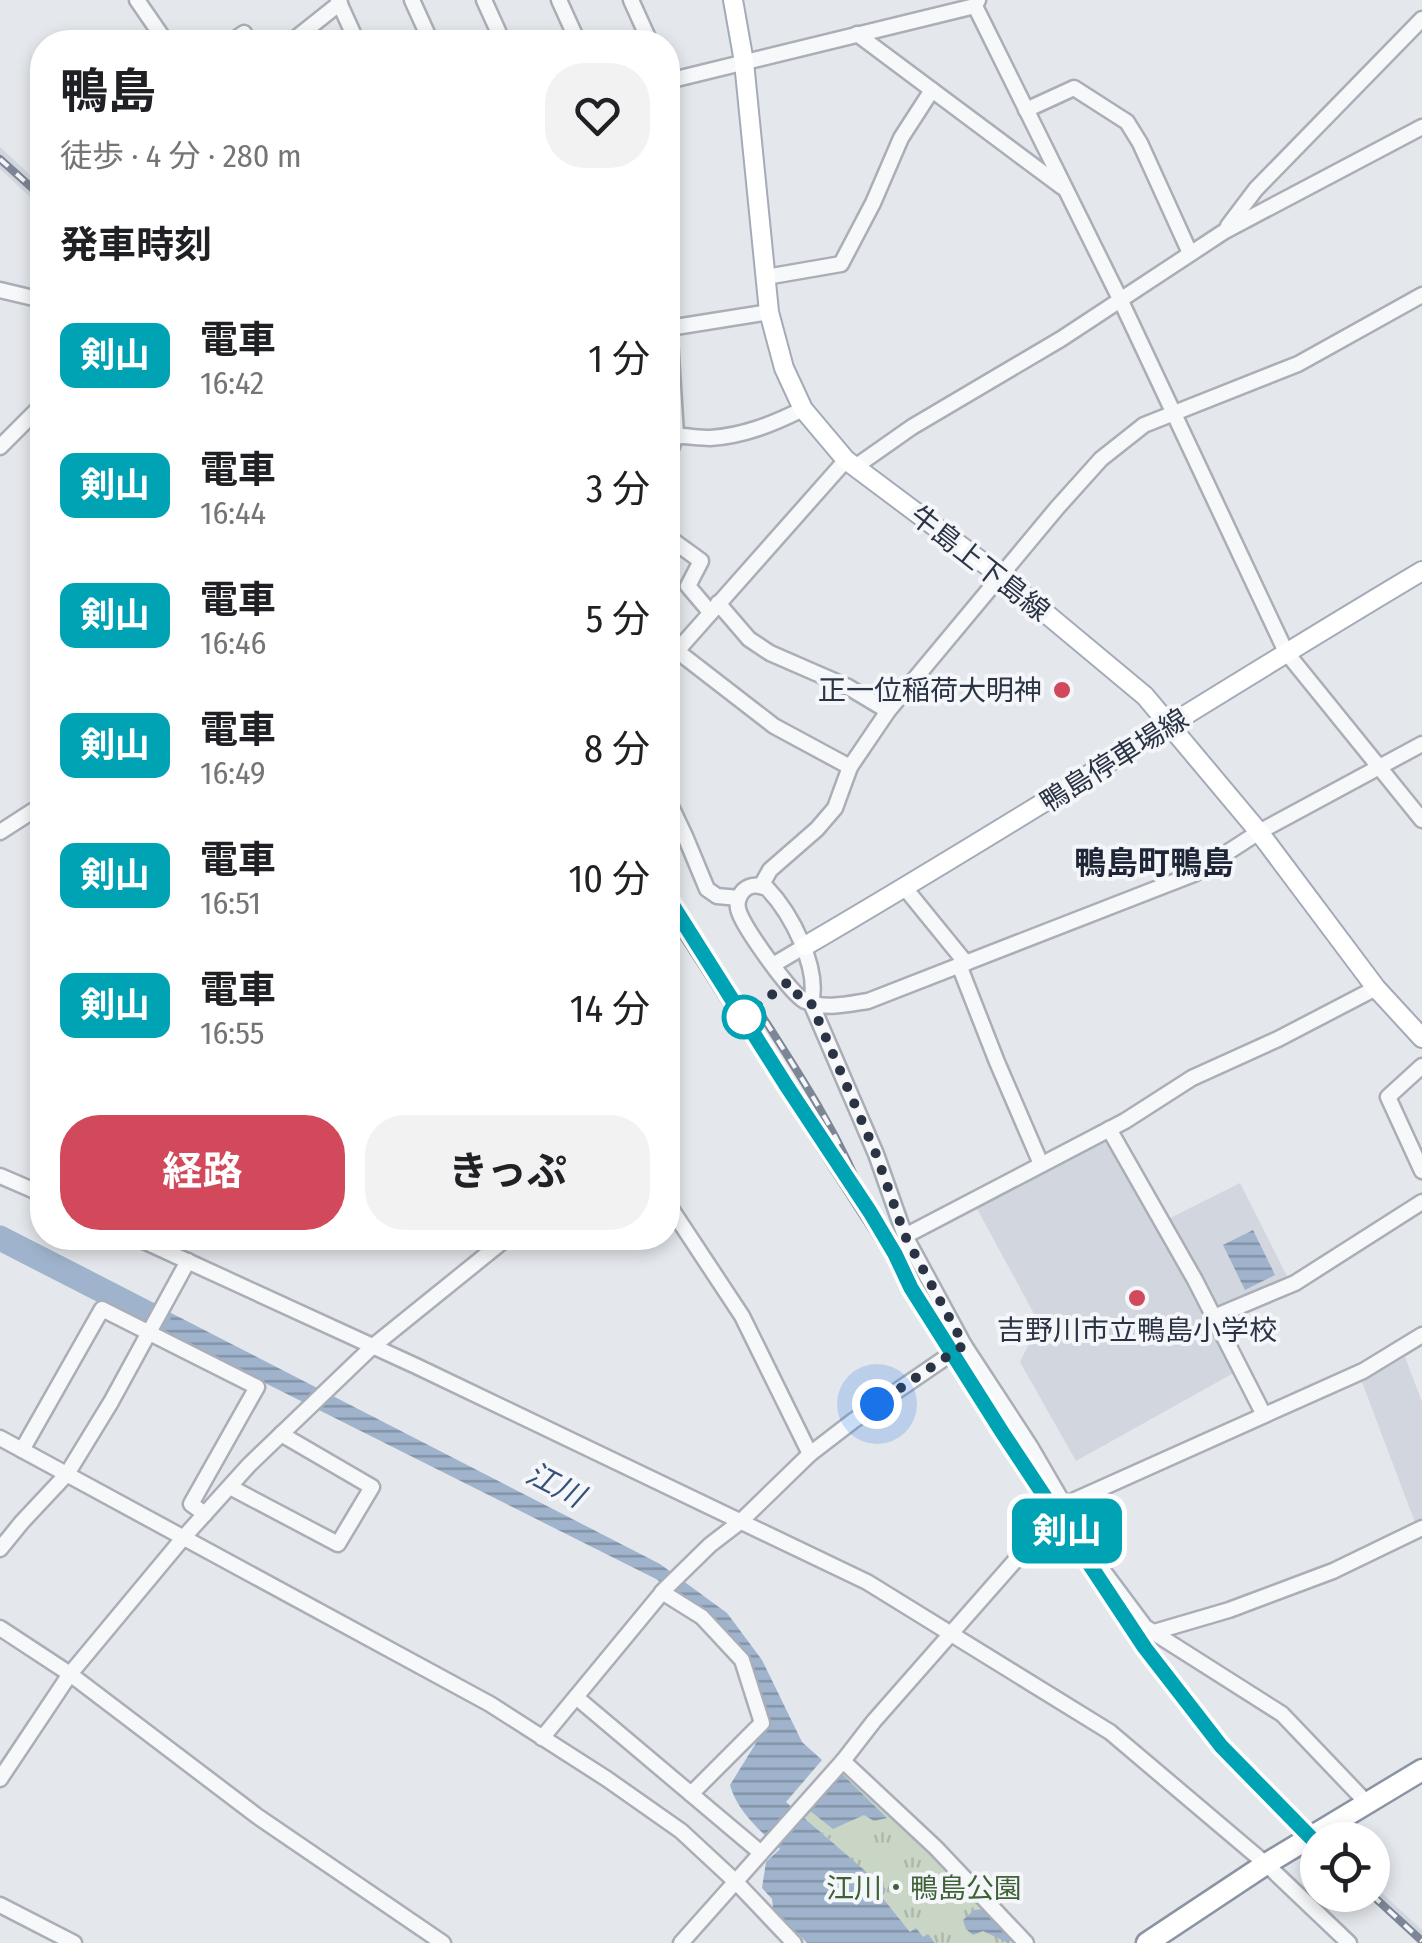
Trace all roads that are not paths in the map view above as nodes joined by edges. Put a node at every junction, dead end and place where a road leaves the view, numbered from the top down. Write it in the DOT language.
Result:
graph roads {
  1 [pos="136,0"];
  2 [pos="412,0"];
  3 [pos="484,0"];
  4 [pos="559,0"];
  5 [pos="631,0"];
  6 [pos="733,0"];
  7 [pos="339,2"];
  8 [pos="976,3"];
  9 [pos="1422,19"];
  10 [pos="157,30"];
  11 [pos="305,30"];
  12 [pos="352,30"];
  13 [pos="426,30"];
  14 [pos="498,30"];
  15 [pos="573,30"];
  16 [pos="645,30"];
  17 [pos="858,34"];
  18 [pos="744,62"];
  19 [pos="680,78"];
  20 [pos="932,90"];
  21 [pos="1026,110"];
  22 [pos="1422,128"];
  23 [pos="1066,190"];
  24 [pos="1225,230"];
  25 [pos="1190,253"];
  26 [pos="766,277"];
  27 [pos="0,290"];
  28 [pos="1422,296"];
  29 [pos="30,297"];
  30 [pos="1120,299"];
  31 [pos="769,312"];
  32 [pos="680,329"];
  33 [pos="803,410"];
  34 [pos="1173,414"];
  35 [pos="30,417"];
  36 [pos="680,436"];
  37 [pos="0,447"];
  38 [pos="850,464"];
  39 [pos="680,546"];
  40 [pos="1422,572"];
  41 [pos="1001,576"];
  42 [pos="714,608"];
  43 [pos="680,644"];
  44 [pos="1286,652"];
  45 [pos="680,661"];
  46 [pos="888,711"];
  47 [pos="1170,726"];
  48 [pos="1422,744"];
  49 [pos="850,767"];
  50 [pos="1378,767"];
  51 [pos="30,813"];
  52 [pos="1422,820"];
  53 [pos="680,827"];
  54 [pos="0,832"];
  55 [pos="1259,832"];
  56 [pos="762,886"];
  57 [pos="905,888"];
  58 [pos="738,898"];
  59 [pos="805,946"];
  60 [pos="962,964"];
  61 [pos="773,965"];
  62 [pos="1376,988"];
  63 [pos="811,1003"];
  64 [pos="1422,1038"];
  65 [pos="1422,1066"];
  66 [pos="1108,1129"];
  67 [pos="1041,1164"];
  68 [pos="1422,1171"];
  69 [pos="0,1176"];
  70 [pos="30,1189"];
  71 [pos="1422,1202"];
  72 [pos="680,1222"];
  73 [pos="905,1236"];
  74 [pos="163,1250"];
  75 [pos="492,1250"];
  76 [pos="188,1261"];
  77 [pos="1214,1318"];
  78 [pos="148,1332"];
  79 [pos="1422,1335"];
  80 [pos="964,1345"];
  81 [pos="372,1348"];
  82 [pos="1264,1415"];
  83 [pos="281,1434"];
  84 [pos="0,1438"];
  85 [pos="22,1450"];
  86 [pos="810,1454"];
  87 [pos="67,1474"];
  88 [pos="230,1486"];
  89 [pos="1064,1505"];
  90 [pos="205,1514"];
  91 [pos="740,1522"];
  92 [pos="1422,1528"];
  93 [pos="184,1538"];
  94 [pos="0,1549"];
  95 [pos="663,1591"];
  96 [pos="0,1628"];
  97 [pos="1154,1632"];
  98 [pos="950,1635"];
  99 [pos="70,1674"];
  100 [pos="576,1697"];
  101 [pos="542,1738"];
  102 [pos="843,1760"];
  103 [pos="1422,1770"];
  104 [pos="0,1779"];
  105 [pos="691,1794"];
  106 [pos="1366,1802"];
  107 [pos="764,1850"];
  108 [pos="1266,1864"];
  109 [pos="736,1882"];
  110 [pos="0,1905"];
  111 [pos="74,1943"];
  112 [pos="443,1943"];
  113 [pos="681,1943"];
  114 [pos="794,1943"];
  115 [pos="1026,1943"];
  116 [pos="1146,1943"];
  117 [pos="1349,1943"];
  1 -- 10 [label="street"];
  2 -- 13 [label="street"];
  3 -- 14 [label="street"];
  4 -- 15 [label="street"];
  5 -- 16 [label="street"];
  6 -- 18 [label="main road, 牛島上下島線"];
  7 -- 11 [label="street"];
  7 -- 12 [label="street"];
  8 -- 17 [label="street"];
  8 -- 21 [label="street"];
  9 -- 24 [label="street"];
  17 -- 18 [label="street"];
  17 -- 20 [label="street"];
  18 -- 19 [label="street"];
  18 -- 26 [label="main road, 牛島上下島線"];
  20 -- 23 [label="street"];
  20 -- 26 [label="street"];
  21 -- 23 [label="street"];
  21 -- 25 [label="street"];
  22 -- 24 [label="street"];
  23 -- 30 [label="street"];
  24 -- 25 [label="street"];
  25 -- 30 [label="street"];
  26 -- 31 [label="main road, 牛島上下島線"];
  27 -- 29 [label="street"];
  28 -- 34 [label="street"];
  30 -- 34 [label="street"];
  30 -- 38 [label="street"];
  31 -- 32 [label="street"];
  31 -- 33 [label="main road, 牛島上下島線"];
  33 -- 36 [label="street"];
  33 -- 38 [label="main road, 牛島上下島線"];
  34 -- 41 [label="street"];
  34 -- 44 [label="street"];
  35 -- 37 [label="street"];
  38 -- 41 [label="main road, 牛島上下島線"];
  38 -- 42 [label="street"];
  39 -- 42 [label="street"];
  40 -- 44 [label="main road, 鴨島停車場線"];
  41 -- 46 [label="street"];
  41 -- 47 [label="main road, 牛島上下島線"];
  42 -- 43 [label="street"];
  42 -- 46 [label="street"];
  44 -- 47 [label="main road, 鴨島停車場線"];
  44 -- 50 [label="street"];
  45 -- 49 [label="street"];
  46 -- 49 [label="street"];
  47 -- 55 [label="main road, 牛島上下島線"];
  47 -- 57 [label="main road, 鴨島停車場線"];
  48 -- 50 [label="street"];
  49 -- 56 [label="street"];
  50 -- 52 [label="street"];
  50 -- 55 [label="street"];
  51 -- 54 [label="street"];
  53 -- 58 [label="street"];
  55 -- 60 [label="street"];
  55 -- 62 [label="main road, 牛島上下島線"];
  56 -- 58 [label="street"];
  56 -- 59 [label="street"];
  57 -- 59 [label="main road, 鴨島停車場線"];
  57 -- 60 [label="street"];
  58 -- 61 [label="street"];
  59 -- 61 [label="street"];
  59 -- 63 [label="street"];
  60 -- 63 [label="street"];
  60 -- 67 [label="street"];
  61 -- 63 [label="street"];
  62 -- 64 [label="main road, 牛島上下島線"];
  62 -- 66 [label="street"];
  63 -- 73 [label="street"];
  65 -- 68 [label="street"];
  66 -- 67 [label="street"];
  66 -- 77 [label="street"];
  67 -- 73 [label="street"];
  69 -- 70 [label="street"];
  71 -- 77 [label="street"];
  72 -- 86 [label="street"];
  73 -- 80 [label="street"];
  74 -- 76 [label="street"];
  75 -- 81 [label="street"];
  76 -- 78 [label="street"];
  76 -- 81 [label="street"];
  77 -- 82 [label="street"];
  78 -- 85 [label="street"];
  78 -- 87 [label="street"];
  78 -- 90 [label="street"];
  79 -- 82 [label="street"];
  80 -- 86 [label="street"];
  80 -- 89 [label="street"];
  81 -- 83 [label="street"];
  81 -- 91 [label="street"];
  82 -- 89 [label="street"];
  83 -- 88 [label="street"];
  83 -- 88 [label="street"];
  84 -- 85 [label="street"];
  85 -- 87 [label="street"];
  86 -- 91 [label="street"];
  87 -- 93 [label="street"];
  87 -- 94 [label="street"];
  88 -- 90 [label="street"];
  89 -- 97 [label="street"];
  89 -- 98 [label="street"];
  90 -- 93 [label="street"];
  91 -- 95 [label="street"];
  91 -- 98 [label="street"];
  92 -- 97 [label="street"];
  93 -- 99 [label="street"];
  93 -- 101 [label="street"];
  95 -- 100 [label="street"];
  95 -- 105 [label="street"];
  96 -- 99 [label="street"];
  97 -- 106 [label="street"];
  98 -- 102 [label="street"];
  98 -- 108 [label="street"];
  99 -- 104 [label="street"];
  99 -- 112 [label="street"];
  100 -- 101 [label="street"];
  100 -- 105 [label="street"];
  101 -- 109 [label="street"];
  102 -- 107 [label="street"];
  102 -- 115 [label="street"];
  103 -- 106 [label="highway"];
  105 -- 107 [label="street"];
  106 -- 108 [label="highway"];
  107 -- 109 [label="street"];
  108 -- 116 [label="highway"];
  108 -- 117 [label="street"];
  109 -- 113 [label="street"];
  109 -- 114 [label="street"];
  110 -- 111 [label="street"];
}
